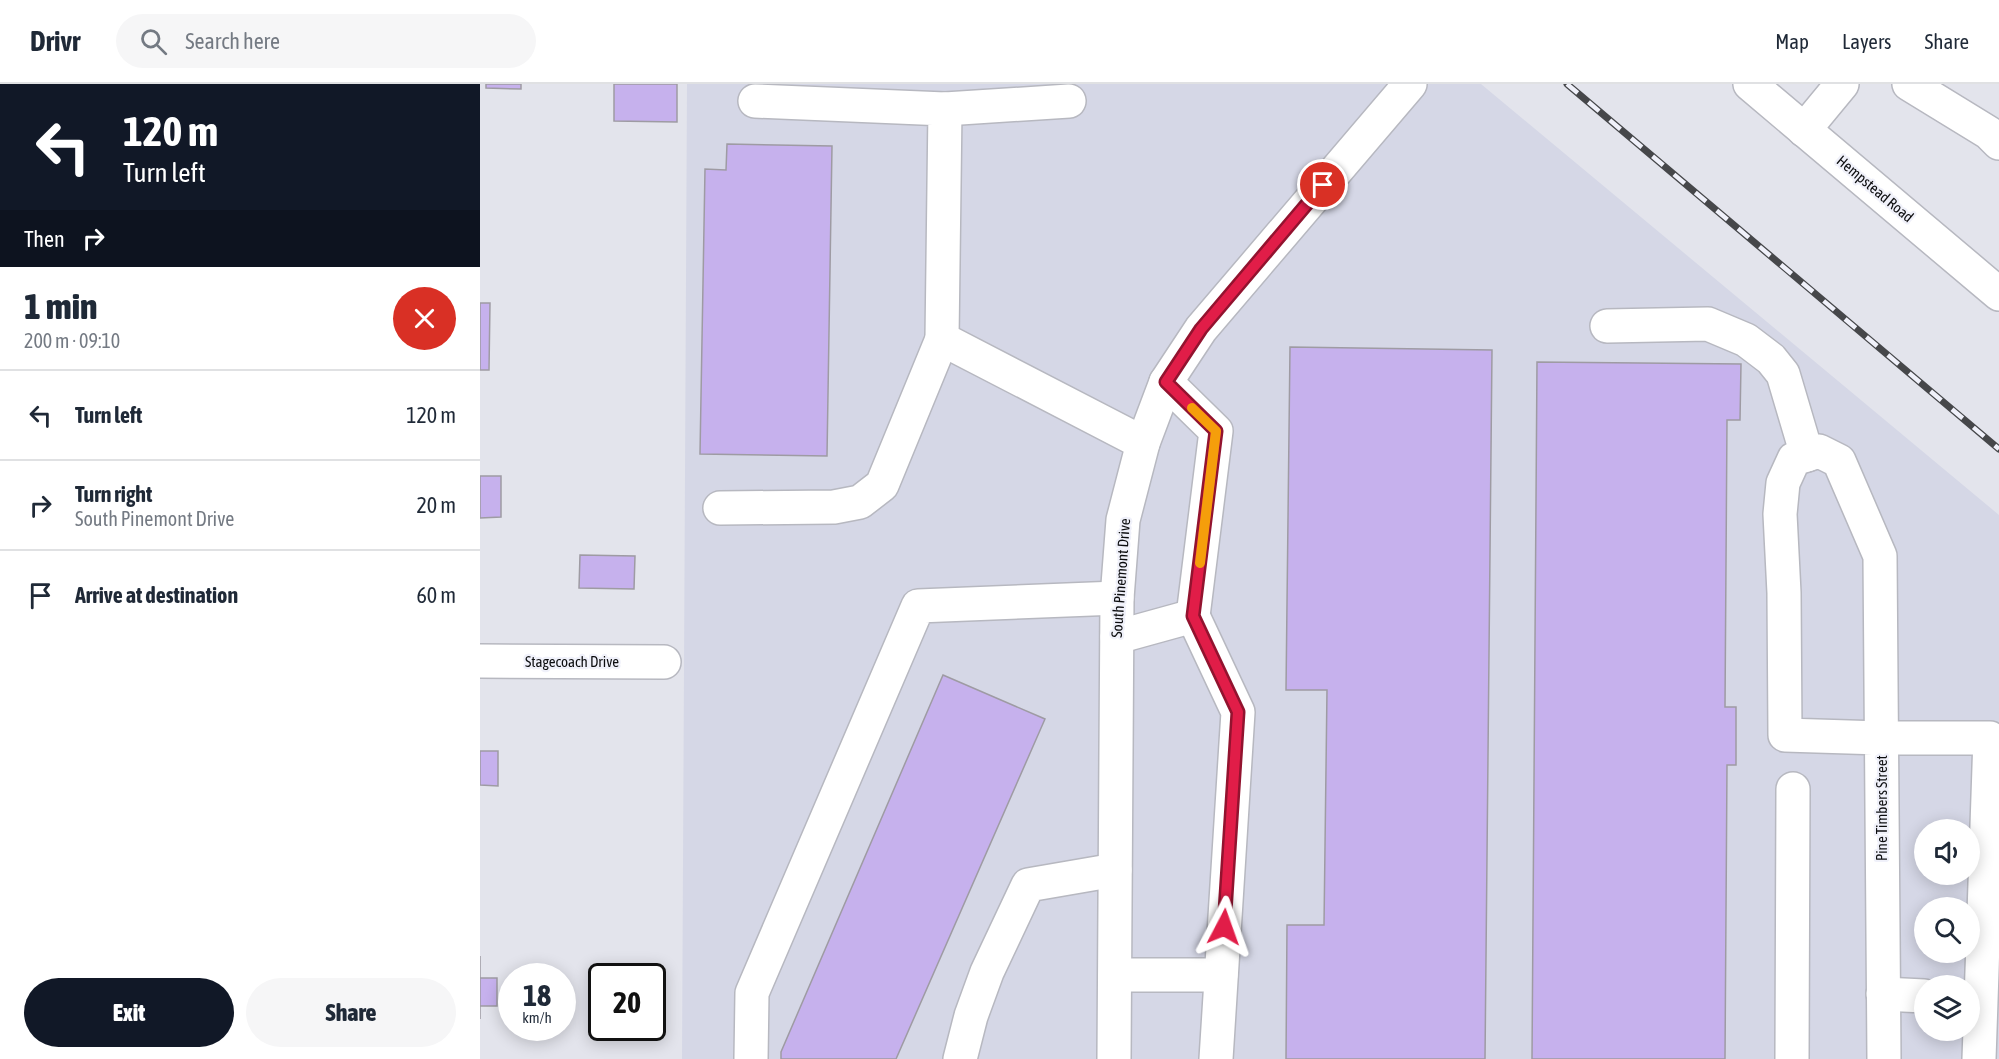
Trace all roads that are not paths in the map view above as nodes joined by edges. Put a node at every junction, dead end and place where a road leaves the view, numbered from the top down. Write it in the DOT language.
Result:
graph roads {
  1 [pos="1410,84"];
  2 [pos="1750,84"];
  3 [pos="1842,84"];
  4 [pos="1909,84"];
  5 [pos="755,101"];
  6 [pos="1069,101"];
  7 [pos="945,109"];
  8 [pos="1804,130"];
  9 [pos="1999,143"];
  10 [pos="1999,294"];
  11 [pos="1607,326"];
  12 [pos="942,339"];
  13 [pos="1166,382"];
  14 [pos="1143,443"];
  15 [pos="1807,455"];
  16 [pos="720,508"];
  17 [pos="1117,598"];
  18 [pos="1193,616"];
  19 [pos="1117,638"];
  20 [pos="480,661"];
  21 [pos="664,662"];
  22 [pos="1881,738"];
  23 [pos="1793,789"];
  24 [pos="1115,870"];
  25 [pos="1114,975"];
  26 [pos="1221,975"];
  27 [pos="1976,975"];
  28 [pos="1883,994"];
  29 [pos="1914,996"];
  30 [pos="1978,1041"];
  31 [pos="751,1059"];
  32 [pos="960,1059"];
  33 [pos="1114,1059"];
  34 [pos="1216,1059"];
  35 [pos="1792,1059"];
  36 [pos="1884,1059"];
  37 [pos="1979,1059"];
  1 -- 13 [label="street, South Pinemont Drive"];
  2 -- 8 [label="street, Hempstead Road"];
  3 -- 8 [label="street"];
  4 -- 9 [label="street"];
  5 -- 7 [label="street"];
  6 -- 7 [label="street"];
  7 -- 12 [label="street"];
  8 -- 10 [label="street, Hempstead Road"];
  11 -- 15 [label="street"];
  12 -- 14 [label="street"];
  12 -- 16 [label="street"];
  13 -- 14 [label="street, South Pinemont Drive"];
  13 -- 18 [label="street"];
  14 -- 17 [label="street, South Pinemont Drive"];
  15 -- 22 [label="street, Pine Timbers Street"];
  15 -- 22 [label="street"];
  17 -- 19 [label="street, South Pinemont Drive"];
  17 -- 31 [label="street"];
  18 -- 19 [label="street"];
  18 -- 26 [label="street"];
  19 -- 24 [label="street, South Pinemont Drive"];
  20 -- 21 [label="street, Stagecoach Drive"];
  22 -- 27 [label="street"];
  22 -- 28 [label="street, Pine Timbers Street"];
  23 -- 35 [label="street"];
  24 -- 25 [label="street, South Pinemont Drive"];
  24 -- 32 [label="street"];
  25 -- 26 [label="street"];
  25 -- 33 [label="street, South Pinemont Drive"];
  26 -- 34 [label="street"];
  28 -- 29 [label="street"];
  28 -- 36 [label="street, Pine Timbers Street"];
  30 -- 37 [label="street"];
}
